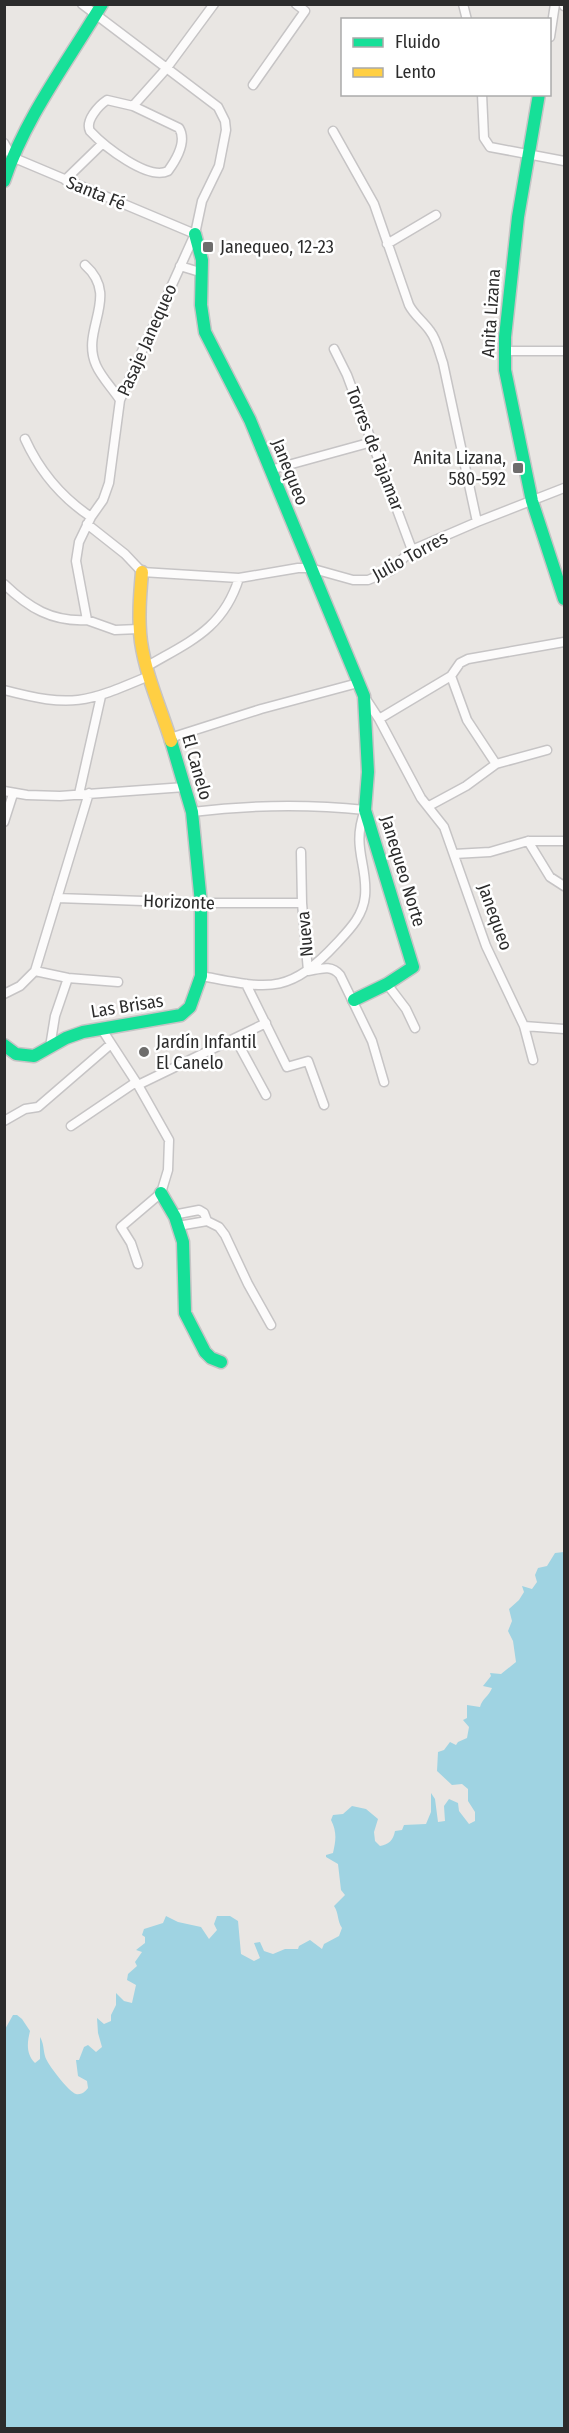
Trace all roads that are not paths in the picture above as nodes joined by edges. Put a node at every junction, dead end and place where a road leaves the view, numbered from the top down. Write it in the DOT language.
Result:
graph roads {
  1 [pos="82,4"];
  2 [pos="214,4"];
  3 [pos="297,4"];
  4 [pos="555,4"];
  5 [pos="99,10"];
  6 [pos="551,26"];
  7 [pos="166,69"];
  8 [pos="253,85"];
  9 [pos="482,96"];
  10 [pos="539,96"];
  11 [pos="133,106"];
  12 [pos="333,131"];
  13 [pos="4,143"];
  14 [pos="102,144"];
  15 [pos="528,154"];
  16 [pos="12,157"];
  17 [pos="564,161"];
  18 [pos="65,180"];
  19 [pos="4,181"];
  20 [pos="436,215"];
  21 [pos="195,234"];
  22 [pos="387,244"];
  23 [pos="85,265"];
  24 [pos="180,266"];
  25 [pos="203,273"];
  26 [pos="334,349"];
  27 [pos="504,351"];
  28 [pos="564,351"];
  29 [pos="120,400"];
  30 [pos="26,439"];
  31 [pos="372,442"];
  32 [pos="270,470"];
  33 [pos="564,488"];
  34 [pos="532,501"];
  35 [pos="89,521"];
  36 [pos="477,522"];
  37 [pos="412,550"];
  38 [pos="310,568"];
  39 [pos="142,572"];
  40 [pos="238,578"];
  41 [pos="4,584"];
  42 [pos="564,599"];
  43 [pos="87,620"];
  44 [pos="139,629"];
  45 [pos="564,642"];
  46 [pos="147,671"];
  47 [pos="451,676"];
  48 [pos="358,683"];
  49 [pos="4,690"];
  50 [pos="101,696"];
  51 [pos="364,696"];
  52 [pos="379,719"];
  53 [pos="170,738"];
  54 [pos="547,750"];
  55 [pos="496,764"];
  56 [pos="185,787"];
  57 [pos="9,792"];
  58 [pos="89,793"];
  59 [pos="79,794"];
  60 [pos="429,806"];
  61 [pos="365,810"];
  62 [pos="192,812"];
  63 [pos="4,822"];
  64 [pos="528,841"];
  65 [pos="564,841"];
  66 [pos="301,852"];
  67 [pos="454,854"];
  68 [pos="564,886"];
  69 [pos="57,897"];
  70 [pos="201,903"];
  71 [pos="302,903"];
  72 [pos="35,970"];
  73 [pos="308,971"];
  74 [pos="201,976"];
  75 [pos="68,978"];
  76 [pos="118,982"];
  77 [pos="246,984"];
  78 [pos="387,984"];
  79 [pos="4,993"];
  80 [pos="354,1000"];
  81 [pos="266,1023"];
  82 [pos="524,1026"];
  83 [pos="100,1028"];
  84 [pos="415,1028"];
  85 [pos="564,1029"];
  86 [pos="235,1038"];
  87 [pos="111,1044"];
  88 [pos="4,1045"];
  89 [pos="50,1047"];
  90 [pos="533,1060"];
  91 [pos="384,1082"];
  92 [pos="137,1083"];
  93 [pos="266,1095"];
  94 [pos="324,1105"];
  95 [pos="4,1121"];
  96 [pos="71,1126"];
  97 [pos="161,1192"];
  98 [pos="176,1220"];
  99 [pos="207,1221"];
  100 [pos="138,1264"];
  101 [pos="271,1325"];
  102 [pos="221,1362"];
  1 -- 5 [label="street"];
  2 -- 7 [label="street"];
  3 -- 8 [label="street"];
  4 -- 6 [label="street"];
  5 -- 7 [label="street"];
  5 -- 16 [label="street"];
  7 -- 11 [label="street"];
  7 -- 21 [label="street, Janequeo"];
  9 -- 15 [label="street"];
  10 -- 15 [label="street, Anita Lizana"];
  11 -- 14 [label="street"];
  11 -- 14 [label="street"];
  12 -- 22 [label="street"];
  13 -- 16 [label="street"];
  14 -- 18 [label="street"];
  15 -- 17 [label="street"];
  15 -- 27 [label="street, Anita Lizana"];
  16 -- 18 [label="street, Santa Fé"];
  16 -- 19 [label="street"];
  18 -- 21 [label="street, Santa Fé"];
  20 -- 22 [label="street"];
  21 -- 24 [label="street, Pasaje Janequeo"];
  21 -- 25 [label="street, Janequeo"];
  22 -- 36 [label="street"];
  23 -- 29 [label="street"];
  24 -- 25 [label="street"];
  24 -- 29 [label="street, Pasaje Janequeo"];
  25 -- 32 [label="street, Janequeo"];
  26 -- 31 [label="street, Torres de Tajamar"];
  27 -- 28 [label="street"];
  27 -- 34 [label="street, Anita Lizana"];
  29 -- 35 [label="street, Pasaje Janequeo"];
  30 -- 35 [label="street"];
  31 -- 32 [label="street"];
  31 -- 37 [label="street, Torres de Tajamar"];
  32 -- 38 [label="street, Janequeo"];
  33 -- 34 [label="street, Julio Torres"];
  34 -- 36 [label="street, Julio Torres"];
  34 -- 42 [label="street, Anita Lizana"];
  35 -- 39 [label="street"];
  35 -- 43 [label="street, Pasaje Janequeo"];
  36 -- 37 [label="street, Julio Torres"];
  37 -- 38 [label="street, Julio Torres"];
  38 -- 40 [label="street, Julio Torres"];
  38 -- 48 [label="street, Janequeo"];
  39 -- 40 [label="street, Julio Torres"];
  39 -- 44 [label="street, El Canelo"];
  40 -- 46 [label="street"];
  41 -- 43 [label="street"];
  43 -- 44 [label="street"];
  44 -- 46 [label="street, El Canelo"];
  45 -- 47 [label="street"];
  46 -- 50 [label="street"];
  46 -- 53 [label="street, El Canelo"];
  47 -- 52 [label="street"];
  47 -- 55 [label="street"];
  48 -- 51 [label="street, Janequeo Norte"];
  48 -- 53 [label="street"];
  49 -- 50 [label="street"];
  50 -- 59 [label="street"];
  51 -- 52 [label="street, Janequeo"];
  51 -- 61 [label="street, Janequeo Norte"];
  52 -- 60 [label="street, Janequeo"];
  53 -- 56 [label="street, El Canelo"];
  54 -- 55 [label="street"];
  55 -- 60 [label="street"];
  56 -- 58 [label="street"];
  56 -- 62 [label="street, El Canelo"];
  57 -- 59 [label="street"];
  57 -- 63 [label="street"];
  58 -- 59 [label="street"];
  58 -- 69 [label="street"];
  60 -- 67 [label="street, Janequeo"];
  61 -- 62 [label="street"];
  61 -- 73 [label="street"];
  61 -- 78 [label="street, Janequeo Norte"];
  62 -- 70 [label="street, El Canelo"];
  64 -- 65 [label="street"];
  64 -- 67 [label="street"];
  64 -- 68 [label="street"];
  66 -- 71 [label="street, Nueva"];
  67 -- 82 [label="street, Janequeo"];
  69 -- 70 [label="street, Horizonte"];
  69 -- 72 [label="street"];
  70 -- 71 [label="street, Horizonte"];
  70 -- 74 [label="street, El Canelo"];
  71 -- 73 [label="street, Nueva"];
  72 -- 75 [label="street"];
  72 -- 79 [label="street"];
  73 -- 77 [label="street"];
  73 -- 80 [label="street, Nueva"];
  74 -- 77 [label="street"];
  74 -- 83 [label="street, Las Brisas"];
  75 -- 76 [label="street"];
  75 -- 89 [label="street"];
  77 -- 81 [label="street"];
  78 -- 80 [label="street, Janequeo Norte"];
  78 -- 84 [label="street"];
  80 -- 91 [label="street, Nueva"];
  81 -- 86 [label="street"];
  81 -- 94 [label="street"];
  82 -- 85 [label="street"];
  82 -- 90 [label="street, Janequeo"];
  83 -- 87 [label="street"];
  83 -- 89 [label="street, Las Brisas"];
  86 -- 92 [label="street"];
  86 -- 93 [label="street"];
  87 -- 92 [label="street"];
  87 -- 95 [label="street"];
  88 -- 89 [label="street, Las Brisas"];
  92 -- 96 [label="street"];
  92 -- 97 [label="street"];
  97 -- 98 [label="street"];
  97 -- 100 [label="street"];
  98 -- 99 [label="street"];
  98 -- 99 [label="street"];
  98 -- 102 [label="street"];
  99 -- 101 [label="street"];
}
